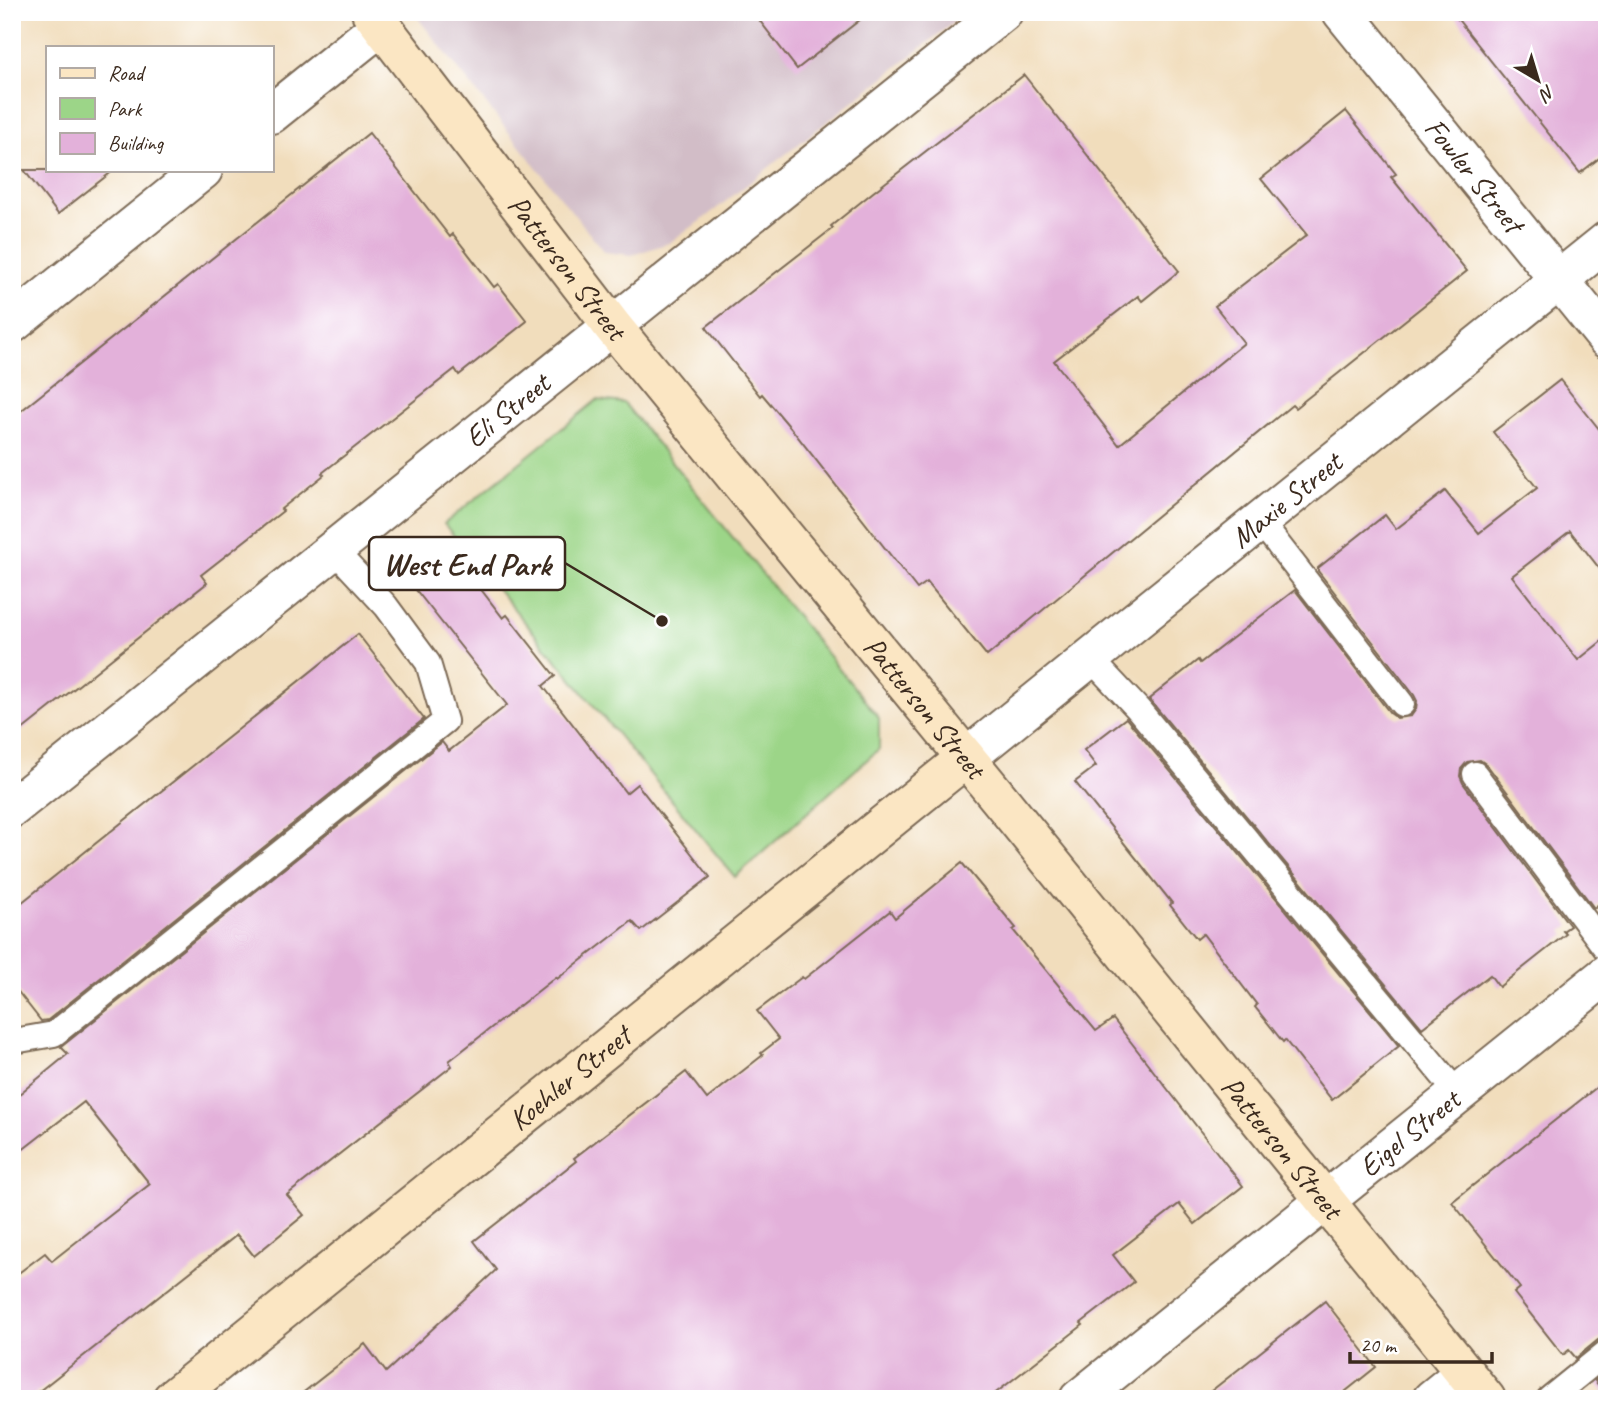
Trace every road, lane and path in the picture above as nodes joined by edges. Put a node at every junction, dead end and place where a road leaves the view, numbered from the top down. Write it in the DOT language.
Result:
graph roads {
  1 [pos="1003,12"];
  2 [pos="1342,12"];
  3 [pos="376,19"];
  4 [pos="273,112"];
  5 [pos="201,172"];
  6 [pos="1607,241"];
  7 [pos="1559,279"];
  8 [pos="12,324"];
  9 [pos="613,327"];
  10 [pos="1607,339"];
  11 [pos="1260,521"];
  12 [pos="334,550"];
  13 [pos="1090,658"];
  14 [pos="1402,704"];
  15 [pos="966,758"];
  16 [pos="1475,774"];
  17 [pos="12,808"];
  18 [pos="1607,950"];
  19 [pos="1607,974"];
  20 [pos="12,1038"];
  21 [pos="1458,1094"];
  22 [pos="1324,1201"];
  23 [pos="1607,1352"];
  24 [pos="1475,1386"];
  25 [pos="172,1399"];
  26 [pos="1079,1399"];
  27 [pos="1432,1399"];
  28 [pos="1549,1399"];
  1 -- 9 [label="street, Eli Street"];
  2 -- 7 [label="street, Fowler Street"];
  3 -- 4 [label="street"];
  3 -- 9 [label="street, Patterson Street"];
  5 -- 8 [label="street"];
  6 -- 7 [label="street, Maxie Street"];
  7 -- 10 [label="street, Fowler Street"];
  7 -- 11 [label="street, Maxie Street"];
  9 -- 12 [label="street, Eli Street"];
  9 -- 15 [label="street, Patterson Street"];
  11 -- 13 [label="street, Maxie Street"];
  11 -- 14 [label="lane"];
  12 -- 17 [label="street, Eli Street"];
  12 -- 20 [label="lane"];
  13 -- 15 [label="street, Maxie Street"];
  13 -- 21 [label="lane"];
  15 -- 22 [label="street, Patterson Street"];
  15 -- 25 [label="street, Koehler Street"];
  16 -- 18 [label="lane"];
  19 -- 21 [label="street, Eigel Street"];
  21 -- 22 [label="street, Eigel Street"];
  22 -- 24 [label="street, Patterson Street"];
  22 -- 26 [label="street, Eigel Street"];
  23 -- 28 [label="lane"];
  24 -- 27 [label="street"];
}
